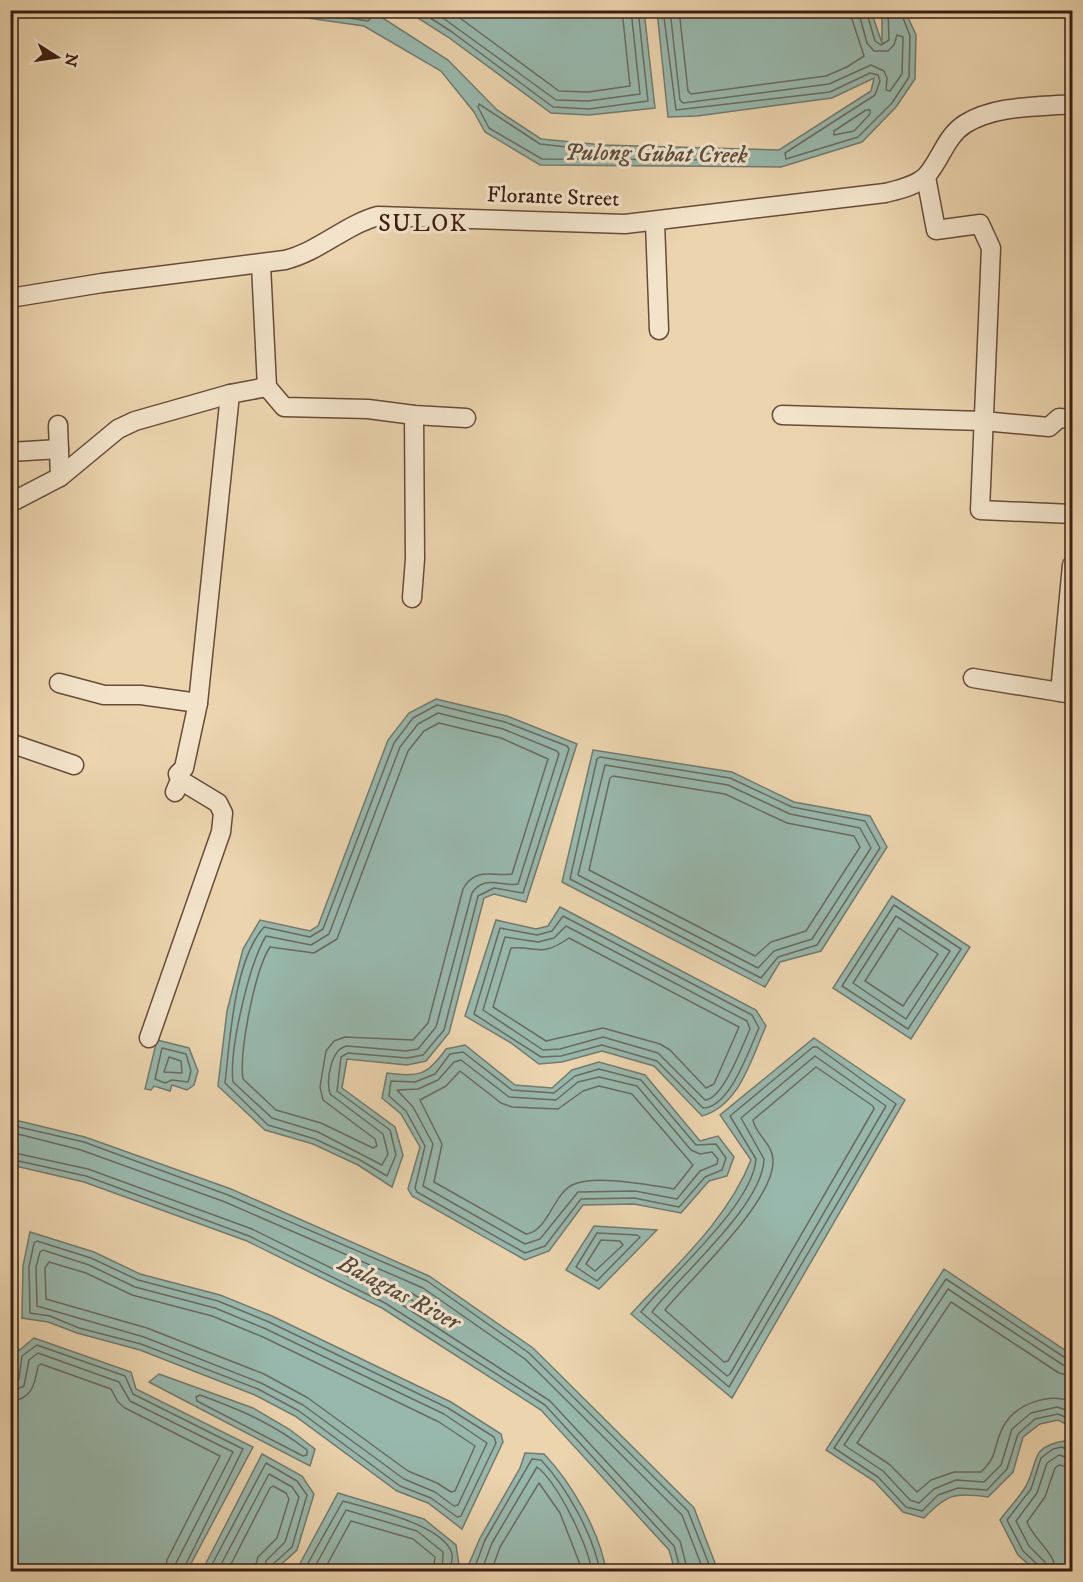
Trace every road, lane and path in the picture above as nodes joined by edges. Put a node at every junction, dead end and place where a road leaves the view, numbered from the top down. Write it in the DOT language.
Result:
graph roads {
  1 [pos="1072,104"];
  2 [pos="926,177"];
  3 [pos="655,222"];
  4 [pos="261,265"];
  5 [pos="10,298"];
  6 [pos="659,330"];
  7 [pos="267,387"];
  8 [pos="230,394"];
  9 [pos="414,415"];
  10 [pos="782,415"];
  11 [pos="466,418"];
  12 [pos="1072,419"];
  13 [pos="983,421"];
  14 [pos="58,426"];
  15 [pos="11,444"];
  16 [pos="59,449"];
  17 [pos="60,477"];
  18 [pos="10,503"];
  19 [pos="1072,514"];
  20 [pos="1072,565"];
  21 [pos="412,598"];
  22 [pos="1071,604"];
  23 [pos="973,678"];
  24 [pos="59,683"];
  25 [pos="1066,693"];
  26 [pos="198,703"];
  27 [pos="10,743"];
  28 [pos="74,765"];
  29 [pos="149,1038"];
  1 -- 2 [label="street"];
  2 -- 3 [label="street, Florante Street"];
  2 -- 13 [label="street"];
  3 -- 4 [label="street, Florante Street"];
  3 -- 6 [label="street"];
  4 -- 5 [label="street, Florante Street"];
  4 -- 7 [label="street"];
  7 -- 8 [label="street"];
  7 -- 9 [label="street"];
  8 -- 17 [label="street"];
  8 -- 26 [label="street"];
  9 -- 11 [label="street"];
  9 -- 21 [label="street"];
  10 -- 13 [label="street"];
  12 -- 13 [label="street"];
  13 -- 19 [label="street"];
  14 -- 16 [label="street"];
  15 -- 16 [label="street"];
  16 -- 17 [label="street"];
  17 -- 18 [label="street"];
  20 -- 22 [label="street"];
  22 -- 25 [label="street"];
  23 -- 25 [label="street"];
  24 -- 26 [label="street"];
  26 -- 29 [label="street"];
  27 -- 28 [label="street"];
}
